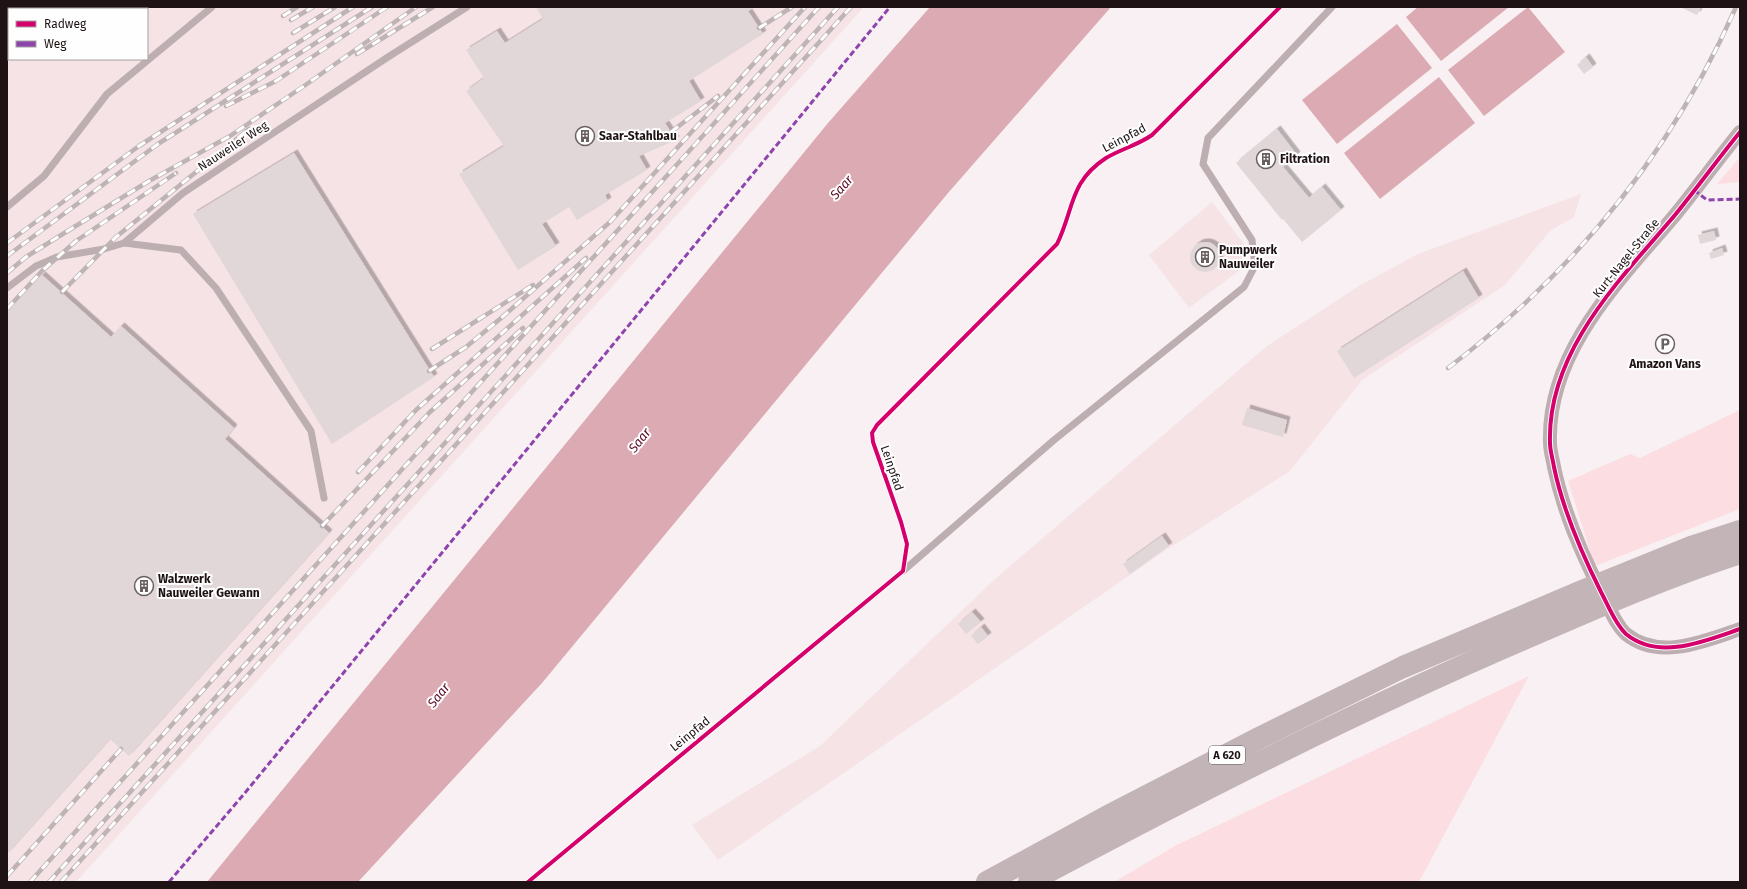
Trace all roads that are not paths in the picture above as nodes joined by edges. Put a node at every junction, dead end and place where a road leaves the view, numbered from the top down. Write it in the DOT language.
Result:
graph roads {
  1 [pos="212,7"];
  2 [pos="467,7"];
  3 [pos="1332,7"];
  4 [pos="1740,132"];
  5 [pos="7,207"];
  6 [pos="124,243"];
  7 [pos="7,288"];
  8 [pos="324,498"];
  9 [pos="1740,531"];
  10 [pos="1740,553"];
  11 [pos="1696,556"];
  12 [pos="903,571"];
  13 [pos="1740,629"];
  14 [pos="1477,647"];
  15 [pos="987,882"];
  16 [pos="1029,882"];
  1 -- 5 [label="lane"];
  2 -- 6 [label="lane, Nauweiler Weg"];
  3 -- 12 [label="lane"];
  4 -- 13 [label="street, Kurt-Nagel-Straße"];
  6 -- 7 [label="lane, Nauweiler Weg"];
  6 -- 8 [label="lane"];
  9 -- 11 [label="highway, A 620"];
  10 -- 11 [label="highway, A 620"];
  11 -- 14 [label="highway, A 620"];
  14 -- 15 [label="highway, A 620"];
  14 -- 16 [label="highway, A 620"];
}
